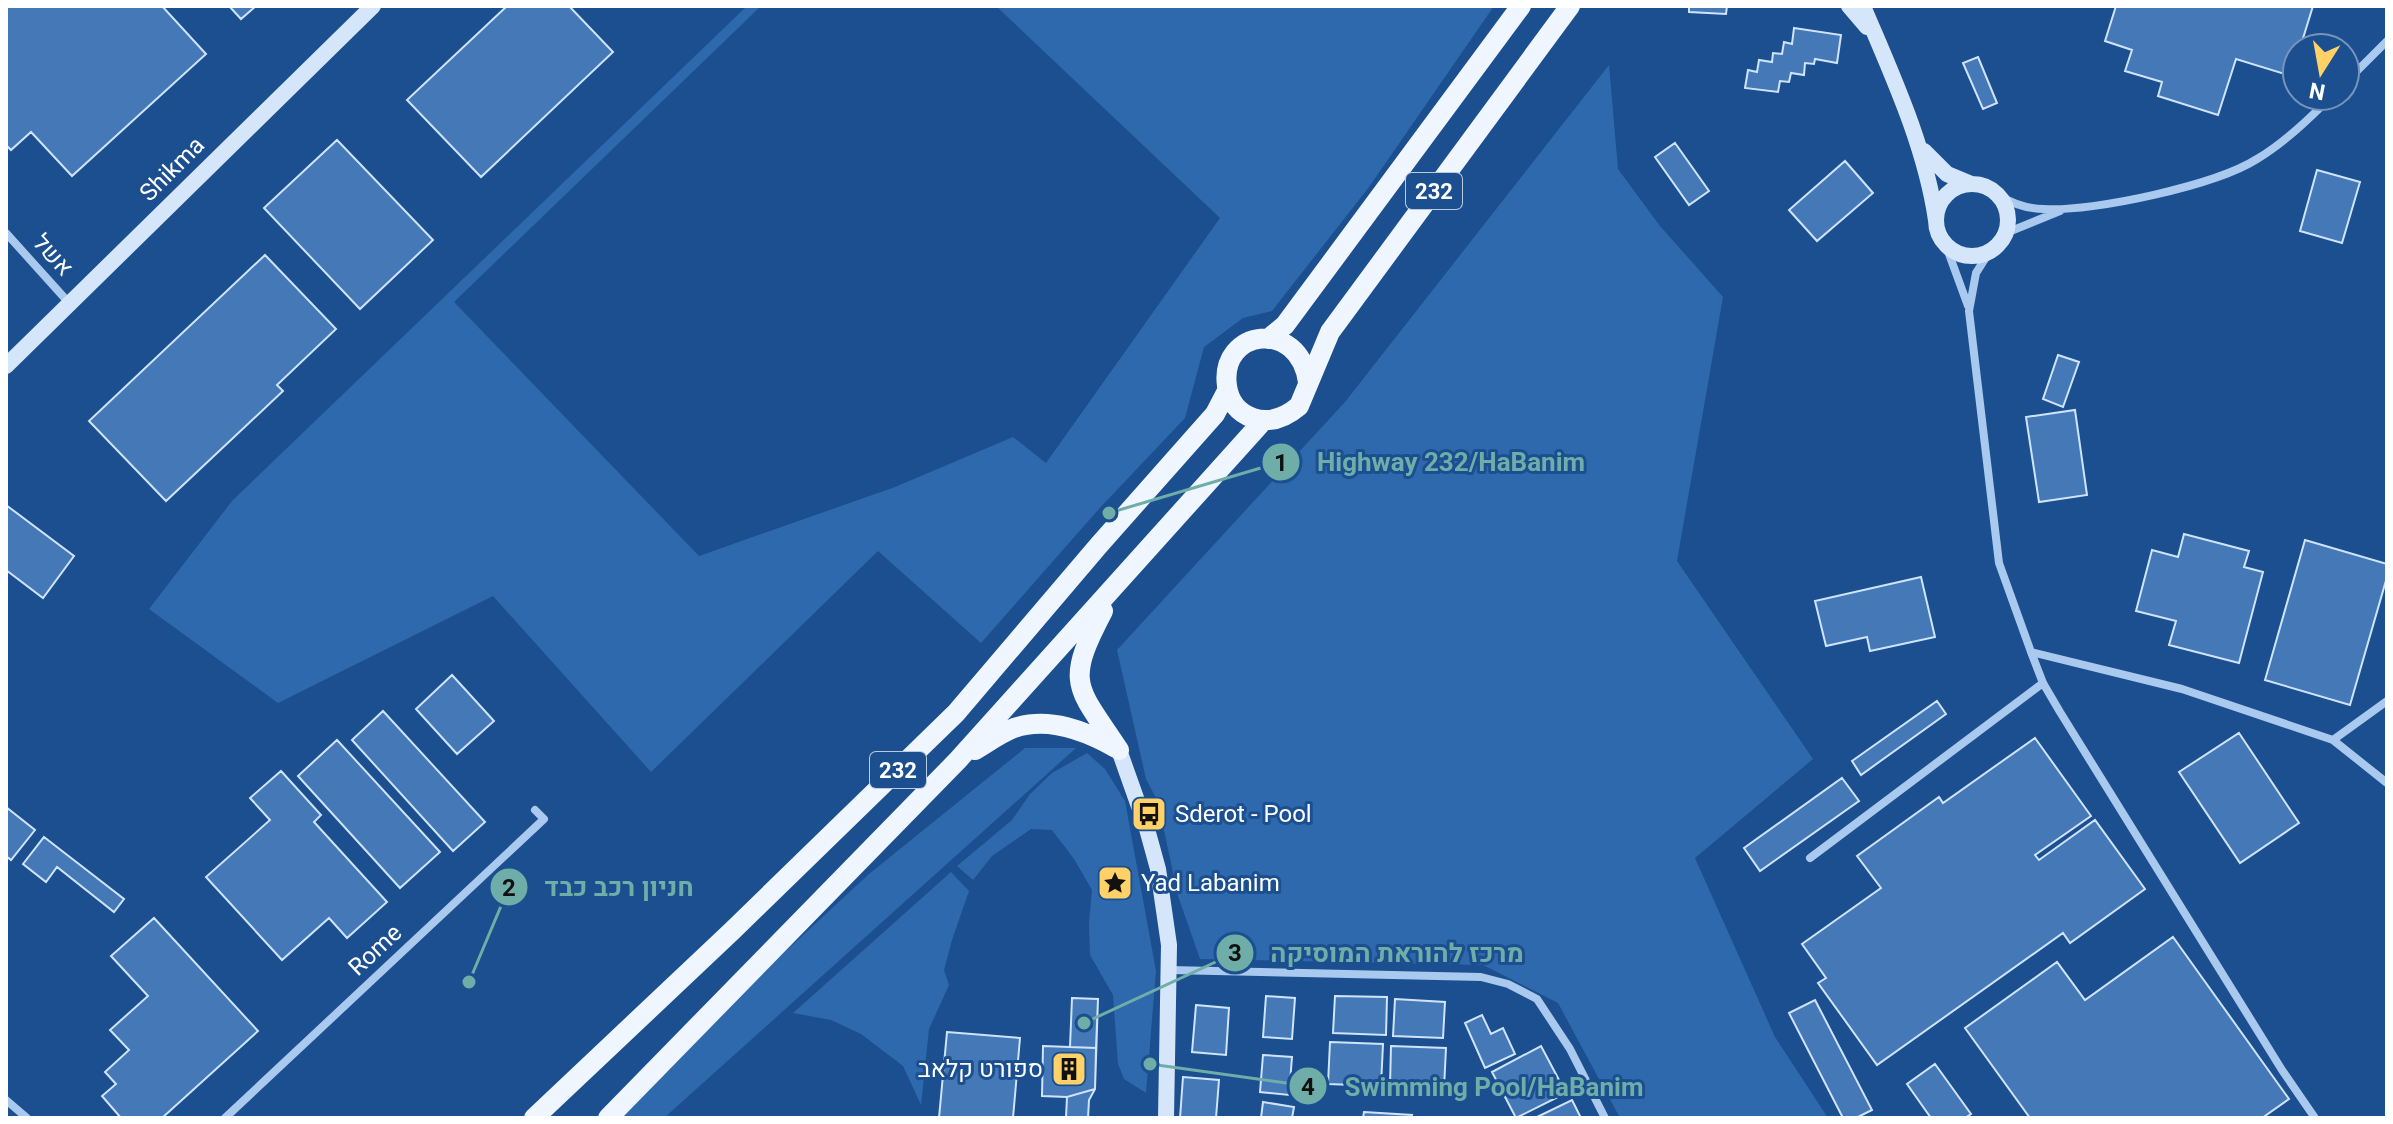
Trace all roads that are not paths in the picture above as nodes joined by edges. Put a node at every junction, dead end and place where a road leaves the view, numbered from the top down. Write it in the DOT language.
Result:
graph roads {
  1 [pos="373,6"];
  2 [pos="1521,6"];
  3 [pos="1570,6"];
  4 [pos="1849,6"];
  5 [pos="1863,6"];
  6 [pos="1878,41"];
  7 [pos="2387,41"];
  8 [pos="2361,67"];
  9 [pos="2315,112"];
  10 [pos="1919,143"];
  11 [pos="1971,184"];
  12 [pos="1998,195"];
  13 [pos="2064,209"];
  14 [pos="1936,220"];
  15 [pos="6,233"];
  16 [pos="2006,233"];
  17 [pos="1945,243"];
  18 [pos="1990,251"];
  19 [pos="70,304"];
  20 [pos="1969,311"];
  21 [pos="1268,339"];
  22 [pos="6,366"];
  23 [pos="1308,382"];
  24 [pos="1227,391"];
  25 [pos="1263,421"];
  26 [pos="1119,582"];
  27 [pos="2031,652"];
  28 [pos="2043,683"];
  29 [pos="2387,701"];
  30 [pos="2333,740"];
  31 [pos="1119,750"];
  32 [pos="958,760"];
  33 [pos="2387,783"];
  34 [pos="535,810"];
  35 [pos="1810,858"];
  36 [pos="1168,970"];
  37 [pos="6,1100"];
  38 [pos="27,1118"];
  39 [pos="225,1118"];
  40 [pos="534,1118"];
  41 [pos="608,1118"];
  42 [pos="1166,1118"];
  43 [pos="1605,1118"];
  44 [pos="2315,1118"];
  1 -- 19 [label="street, Shikma"];
  2 -- 21 [label="main road, 232"];
  3 -- 23 [label="main road, 232"];
  4 -- 6 [label="street"];
  5 -- 6 [label="street"];
  6 -- 10 [label="street"];
  7 -- 8 [label="street"];
  9 -- 13 [label="street"];
  10 -- 11 [label="street"];
  10 -- 14 [label="street"];
  11 -- 12 [label="street"];
  11 -- 14 [label="street"];
  12 -- 13 [label="street"];
  12 -- 16 [label="street"];
  13 -- 16 [label="street"];
  14 -- 17 [label="street"];
  15 -- 19 [label="street, אשל"];
  16 -- 18 [label="street"];
  17 -- 18 [label="street"];
  17 -- 20 [label="street"];
  18 -- 20 [label="street"];
  19 -- 22 [label="street, Shikma"];
  20 -- 27 [label="street"];
  21 -- 23 [label="main road"];
  21 -- 24 [label="main road"];
  23 -- 25 [label="main road"];
  24 -- 25 [label="main road"];
  24 -- 40 [label="main road, 232"];
  25 -- 26 [label="main road, 232"];
  26 -- 31 [label="main road"];
  26 -- 32 [label="main road, 232"];
  27 -- 28 [label="street"];
  27 -- 30 [label="street"];
  28 -- 35 [label="street"];
  28 -- 44 [label="street"];
  29 -- 30 [label="street"];
  30 -- 33 [label="street"];
  31 -- 32 [label="main road"];
  31 -- 36 [label="street"];
  32 -- 41 [label="main road, 232"];
  34 -- 39 [label="street, Rome"];
  36 -- 42 [label="street"];
  36 -- 43 [label="street"];
  37 -- 38 [label="street"];
}
